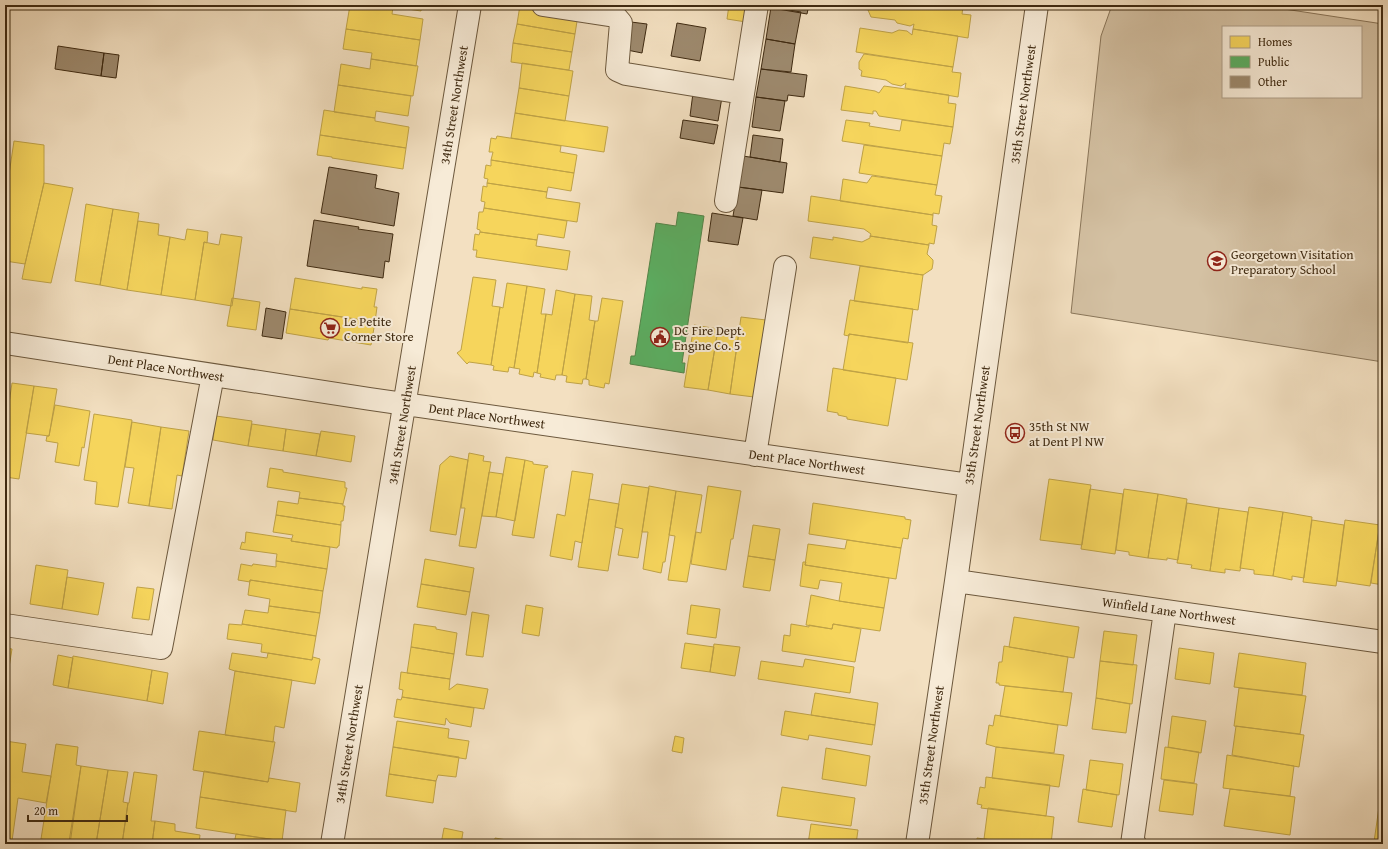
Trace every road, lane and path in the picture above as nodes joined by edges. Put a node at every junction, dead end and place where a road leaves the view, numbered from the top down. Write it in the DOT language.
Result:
graph roads {
  1 [pos="470,5"];
  2 [pos="543,5"];
  3 [pos="757,5"];
  4 [pos="1037,5"];
  5 [pos="743,93"];
  6 [pos="726,201"];
  7 [pos="785,267"];
  8 [pos="5,343"];
  9 [pos="213,375"];
  10 [pos="405,404"];
  11 [pos="755,455"];
  12 [pos="969,485"];
  13 [pos="956,581"];
  14 [pos="1165,611"];
  15 [pos="5,625"];
  16 [pos="1383,642"];
  17 [pos="332,844"];
  18 [pos="917,844"];
  19 [pos="1135,844"];
  1 -- 10 [label="street, 34th Street Northwest"];
  2 -- 5 [label="street"];
  3 -- 5 [label="street"];
  4 -- 12 [label="street, 35th Street Northwest"];
  5 -- 6 [label="street"];
  7 -- 11 [label="street"];
  8 -- 9 [label="street, Dent Place Northwest"];
  9 -- 10 [label="street, Dent Place Northwest"];
  9 -- 15 [label="street"];
  10 -- 11 [label="street, Dent Place Northwest"];
  10 -- 17 [label="street, 34th Street Northwest"];
  11 -- 12 [label="street, Dent Place Northwest"];
  12 -- 13 [label="street, 35th Street Northwest"];
  13 -- 14 [label="street, Winfield Lane Northwest"];
  13 -- 18 [label="street, 35th Street Northwest"];
  14 -- 16 [label="street, Winfield Lane Northwest"];
  14 -- 19 [label="street"];
}
